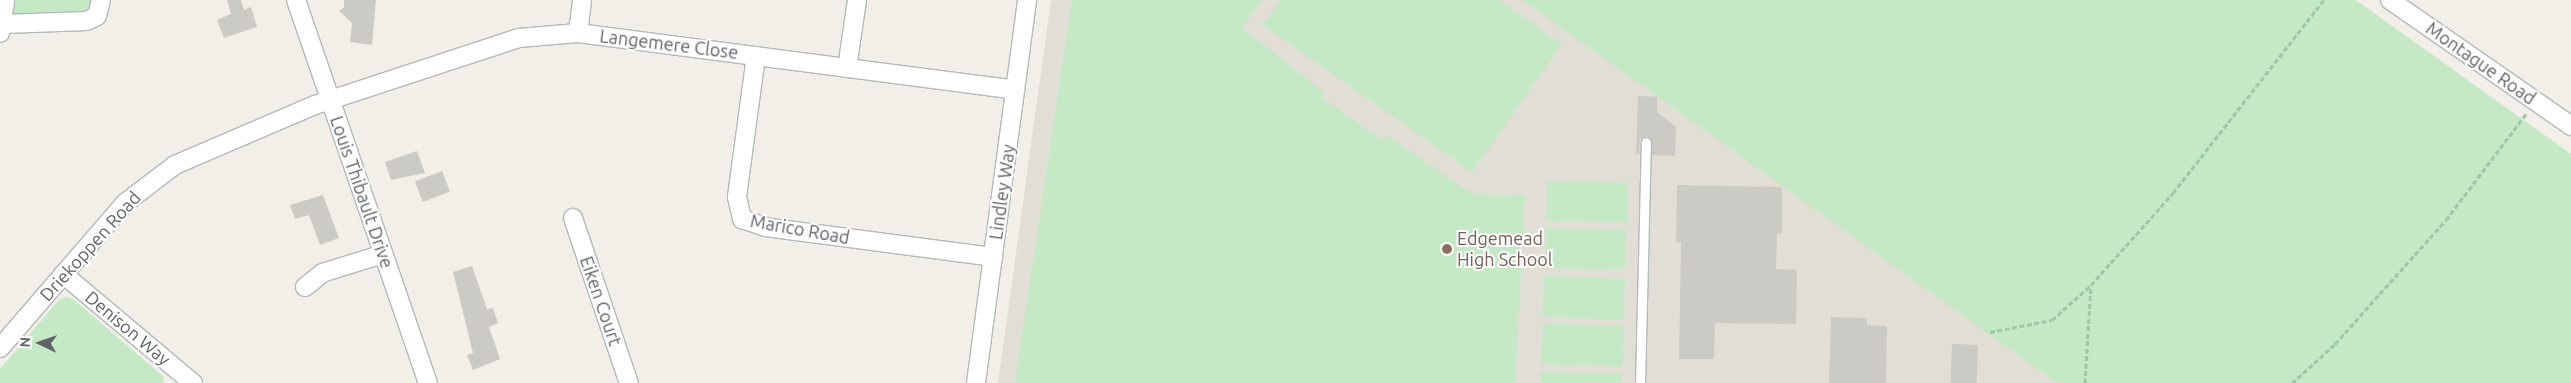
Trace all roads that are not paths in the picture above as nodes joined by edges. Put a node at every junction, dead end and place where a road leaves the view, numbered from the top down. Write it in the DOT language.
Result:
graph roads {
  1 [pos="5,0"];
  2 [pos="101,0"];
  3 [pos="296,0"];
  4 [pos="582,0"];
  5 [pos="858,0"];
  6 [pos="1028,0"];
  7 [pos="2390,0"];
  8 [pos="2,29"];
  9 [pos="578,33"];
  10 [pos="756,56"];
  11 [pos="848,68"];
  12 [pos="1015,90"];
  13 [pos="330,101"];
  14 [pos="2571,126"];
  15 [pos="1646,142"];
  16 [pos="573,218"];
  17 [pos="383,254"];
  18 [pos="993,258"];
  19 [pos="63,274"];
  20 [pos="305,287"];
  21 [pos="0,348"];
  22 [pos="193,383"];
  23 [pos="428,383"];
  24 [pos="629,383"];
  25 [pos="976,383"];
  26 [pos="1640,383"];
  1 -- 8 [label="street"];
  2 -- 8 [label="street"];
  3 -- 13 [label="street, Louis Thibault Drive"];
  4 -- 9 [label="street"];
  5 -- 11 [label="street"];
  6 -- 12 [label="street, Lindley Way"];
  7 -- 14 [label="street, Montague Road"];
  9 -- 10 [label="street, Langemere Close"];
  9 -- 13 [label="street, Langemere Close"];
  10 -- 11 [label="street, Langemere Close"];
  10 -- 18 [label="street, Marico Road"];
  11 -- 12 [label="street, Langemere Close"];
  12 -- 18 [label="street, Lindley Way"];
  13 -- 17 [label="street, Louis Thibault Drive"];
  13 -- 19 [label="street, Driekoppen Road"];
  15 -- 26 [label="lane"];
  16 -- 24 [label="street, Eiken Court"];
  17 -- 20 [label="street"];
  17 -- 23 [label="street, Louis Thibault Drive"];
  18 -- 25 [label="street, Lindley Way"];
  19 -- 21 [label="street, Driekoppen Road"];
  19 -- 22 [label="street, Denison Way"];
}
